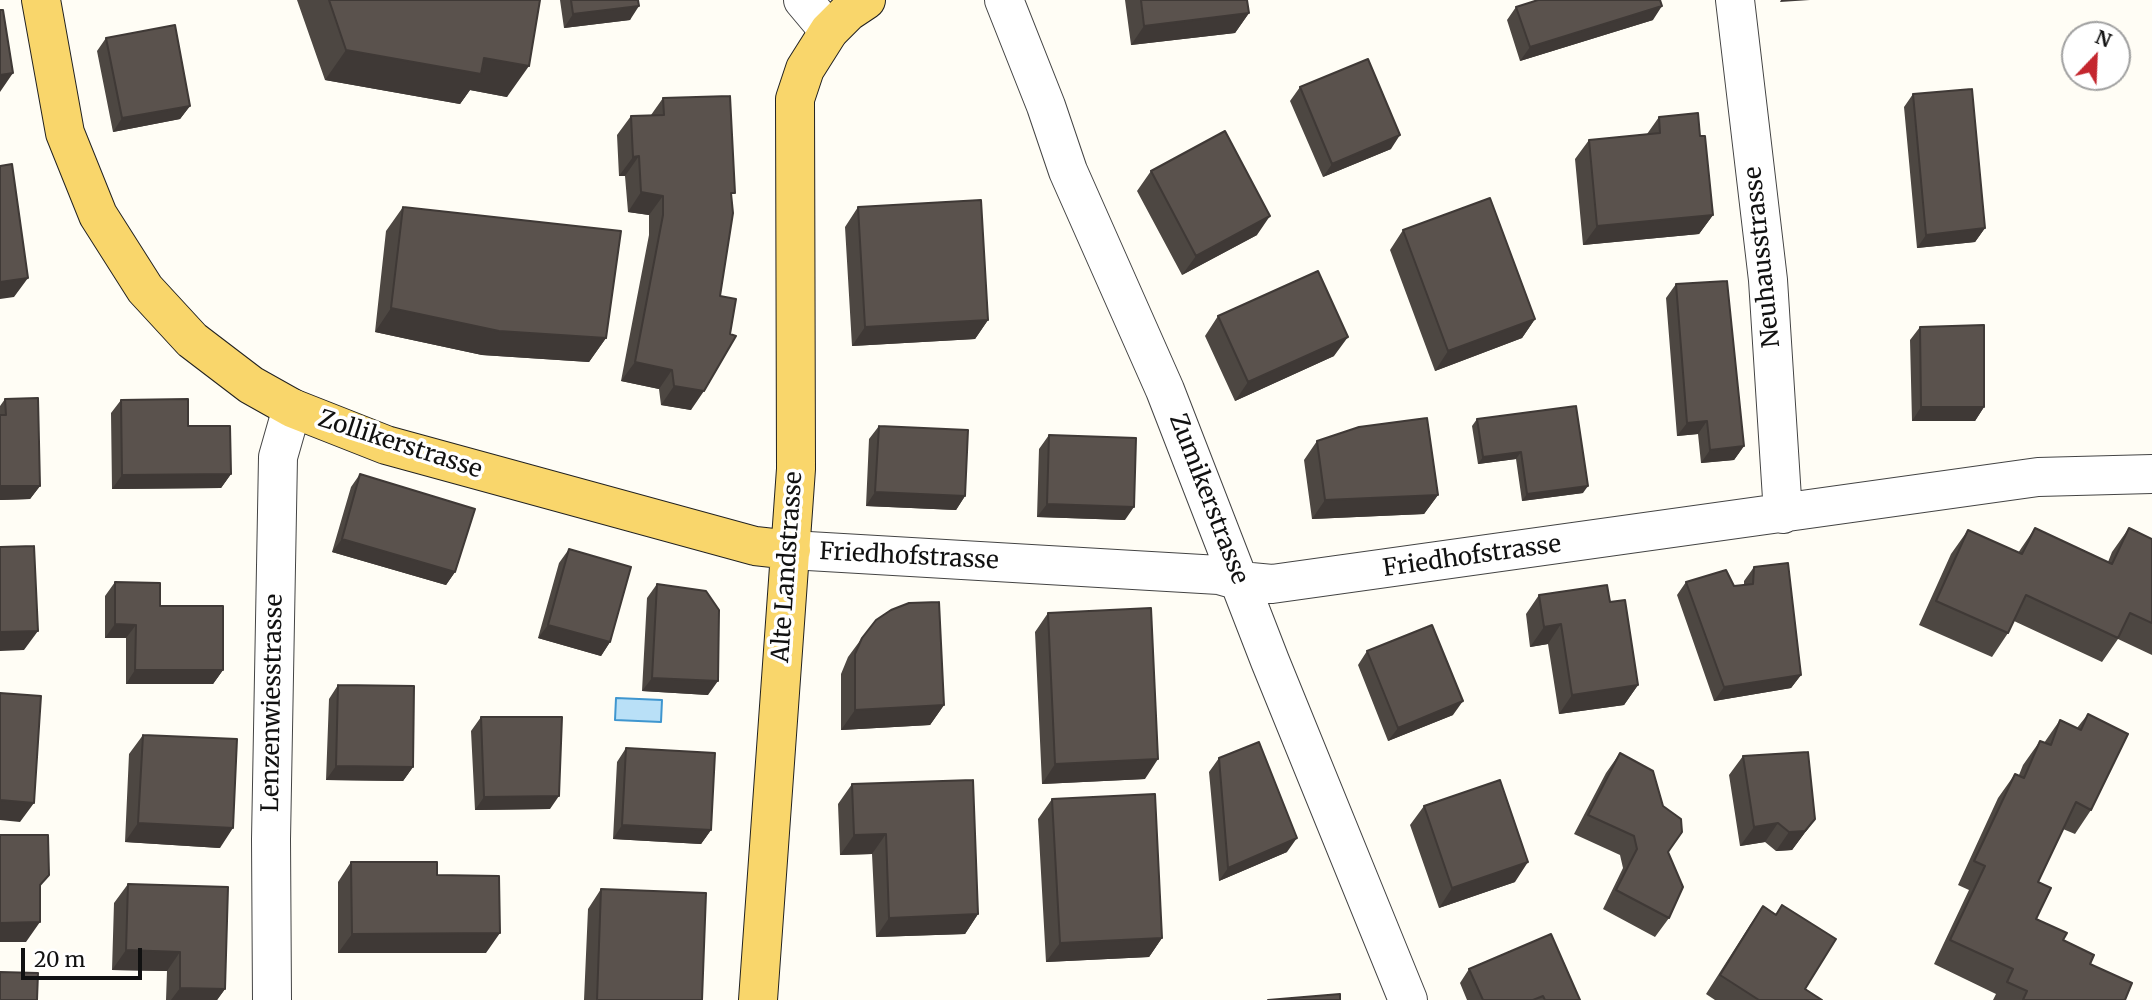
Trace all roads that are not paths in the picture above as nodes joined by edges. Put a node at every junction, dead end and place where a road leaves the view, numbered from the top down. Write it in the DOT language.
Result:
graph roads {
  1 [pos="41,0"];
  2 [pos="803,0"];
  3 [pos="866,0"];
  4 [pos="1004,0"];
  5 [pos="1735,0"];
  6 [pos="829,31"];
  7 [pos="292,408"];
  8 [pos="2152,474"];
  9 [pos="1783,514"];
  10 [pos="791,550"];
  11 [pos="1240,581"];
  12 [pos="272,1000"];
  13 [pos="758,1000"];
  14 [pos="1408,1000"];
  1 -- 7 [label="main road, Zollikerstrasse"];
  2 -- 6 [label="street"];
  3 -- 6 [label="main road, Alte Landstrasse"];
  4 -- 11 [label="street, Zumikerstrasse"];
  5 -- 9 [label="street, Neuhausstrasse"];
  6 -- 10 [label="main road, Alte Landstrasse"];
  7 -- 10 [label="main road, Zollikerstrasse"];
  7 -- 12 [label="street, Lenzenwiesstrasse"];
  8 -- 9 [label="street, Friedhofstrasse"];
  9 -- 11 [label="street, Friedhofstrasse"];
  10 -- 11 [label="street, Friedhofstrasse"];
  10 -- 13 [label="main road, Alte Landstrasse"];
  11 -- 14 [label="street, Zumikerstrasse"];
}
